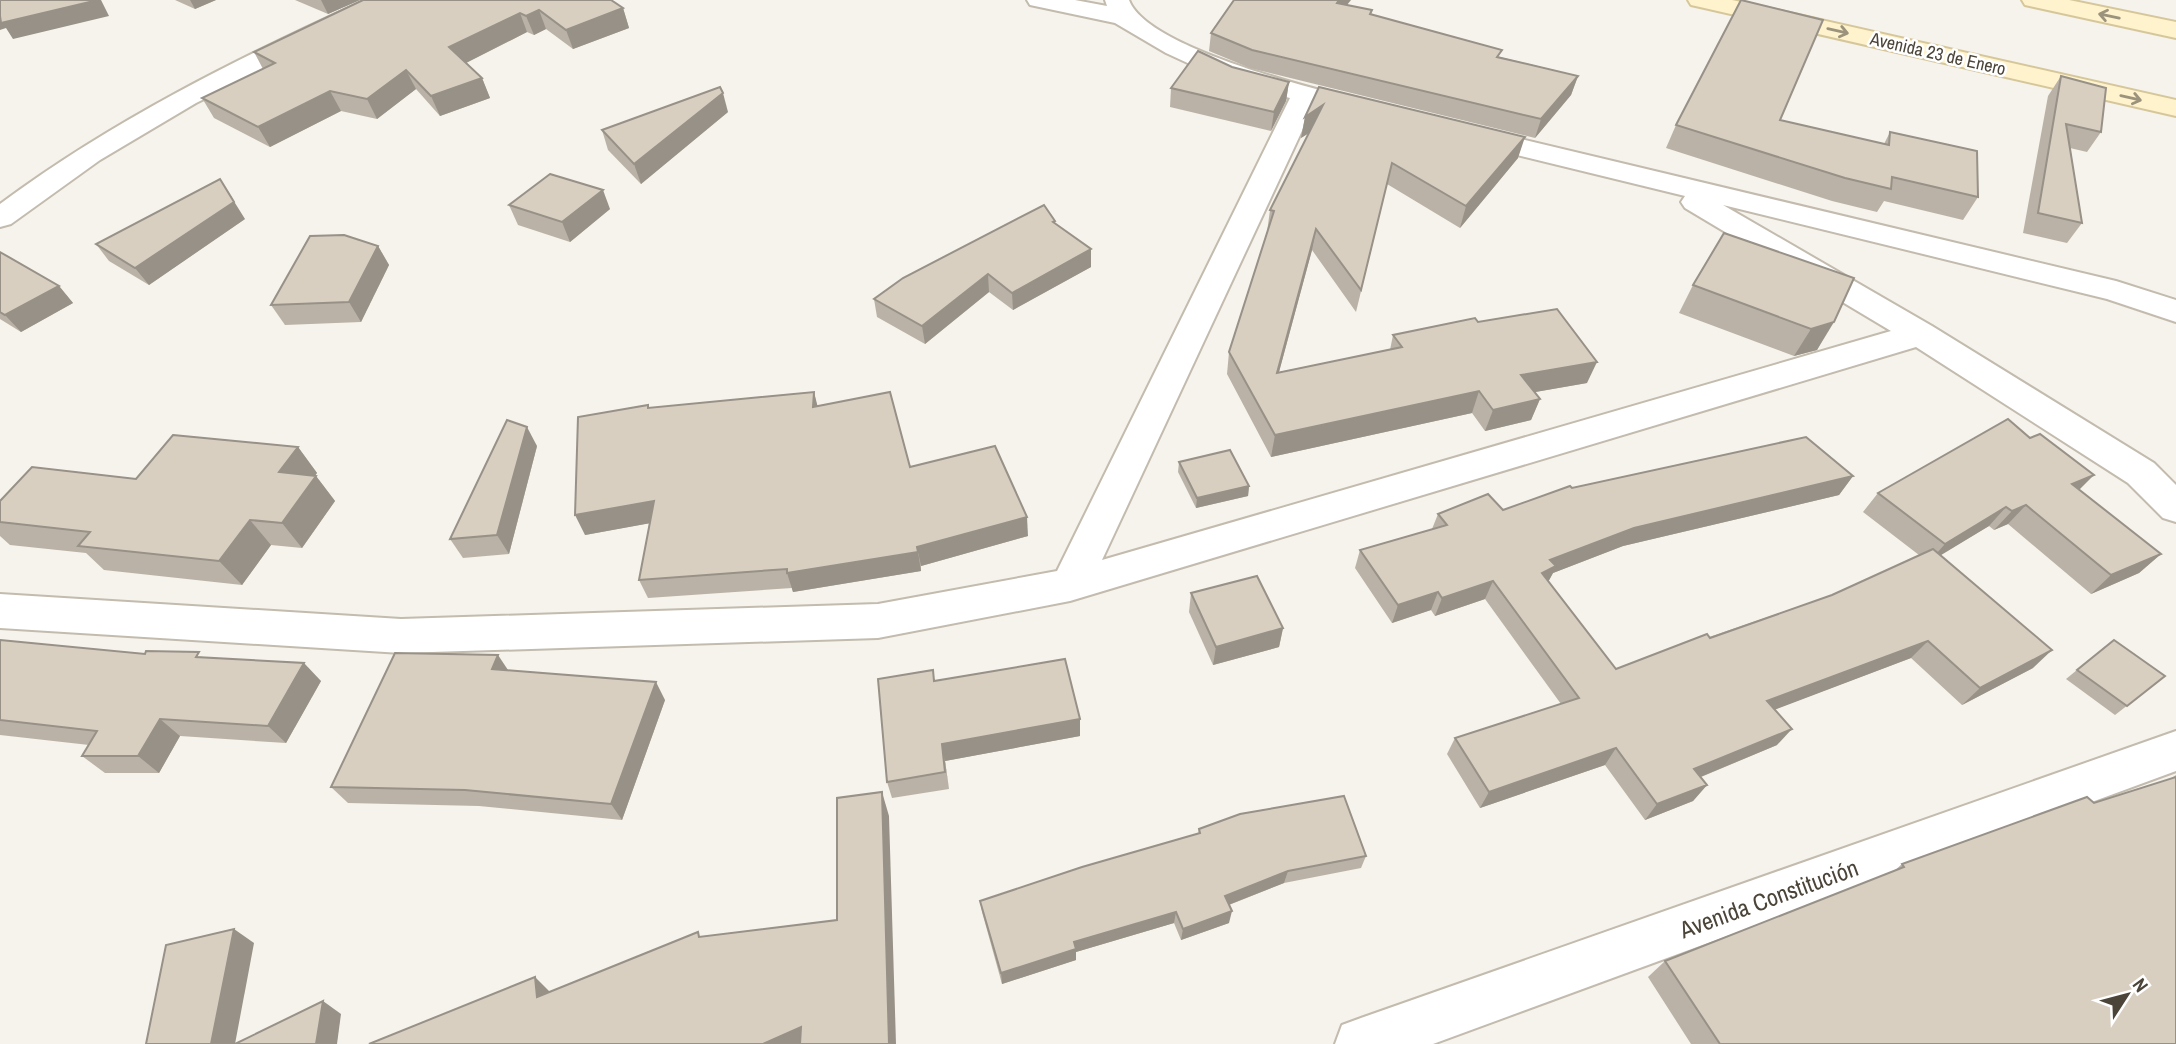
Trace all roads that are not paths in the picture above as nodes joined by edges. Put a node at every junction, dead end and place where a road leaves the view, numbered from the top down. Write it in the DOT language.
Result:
graph roads {
  1 [pos="386,0"];
  2 [pos="1039,0"];
  3 [pos="1700,0"];
  4 [pos="2034,0"];
  5 [pos="1120,9"];
  6 [pos="2176,30"];
  7 [pos="1305,95"];
  8 [pos="2176,108"];
  9 [pos="1384,114"];
  10 [pos="1450,130"];
  11 [pos="1661,181"];
  12 [pos="0,218"];
  13 [pos="2176,312"];
  14 [pos="1920,334"];
  15 [pos="2176,508"];
  16 [pos="1070,585"];
  17 [pos="0,611"];
  18 [pos="2176,751"];
  19 [pos="1361,1044"];
  1 -- 12 [label="street"];
  2 -- 5 [label="street"];
  3 -- 8 [label="main road, Avenida 23 de Enero, one-way"];
  6 -- 4 [label="main road, one-way"];
  5 -- 7 [label="street"];
  7 -- 9 [label="street"];
  7 -- 16 [label="street"];
  10 -- 11 [label="street"];
  11 -- 13 [label="street"];
  11 -- 14 [label="street"];
  14 -- 15 [label="street"];
  14 -- 16 [label="street"];
  16 -- 17 [label="street"];
  18 -- 19 [label="street, Avenida Constitución"];
}
